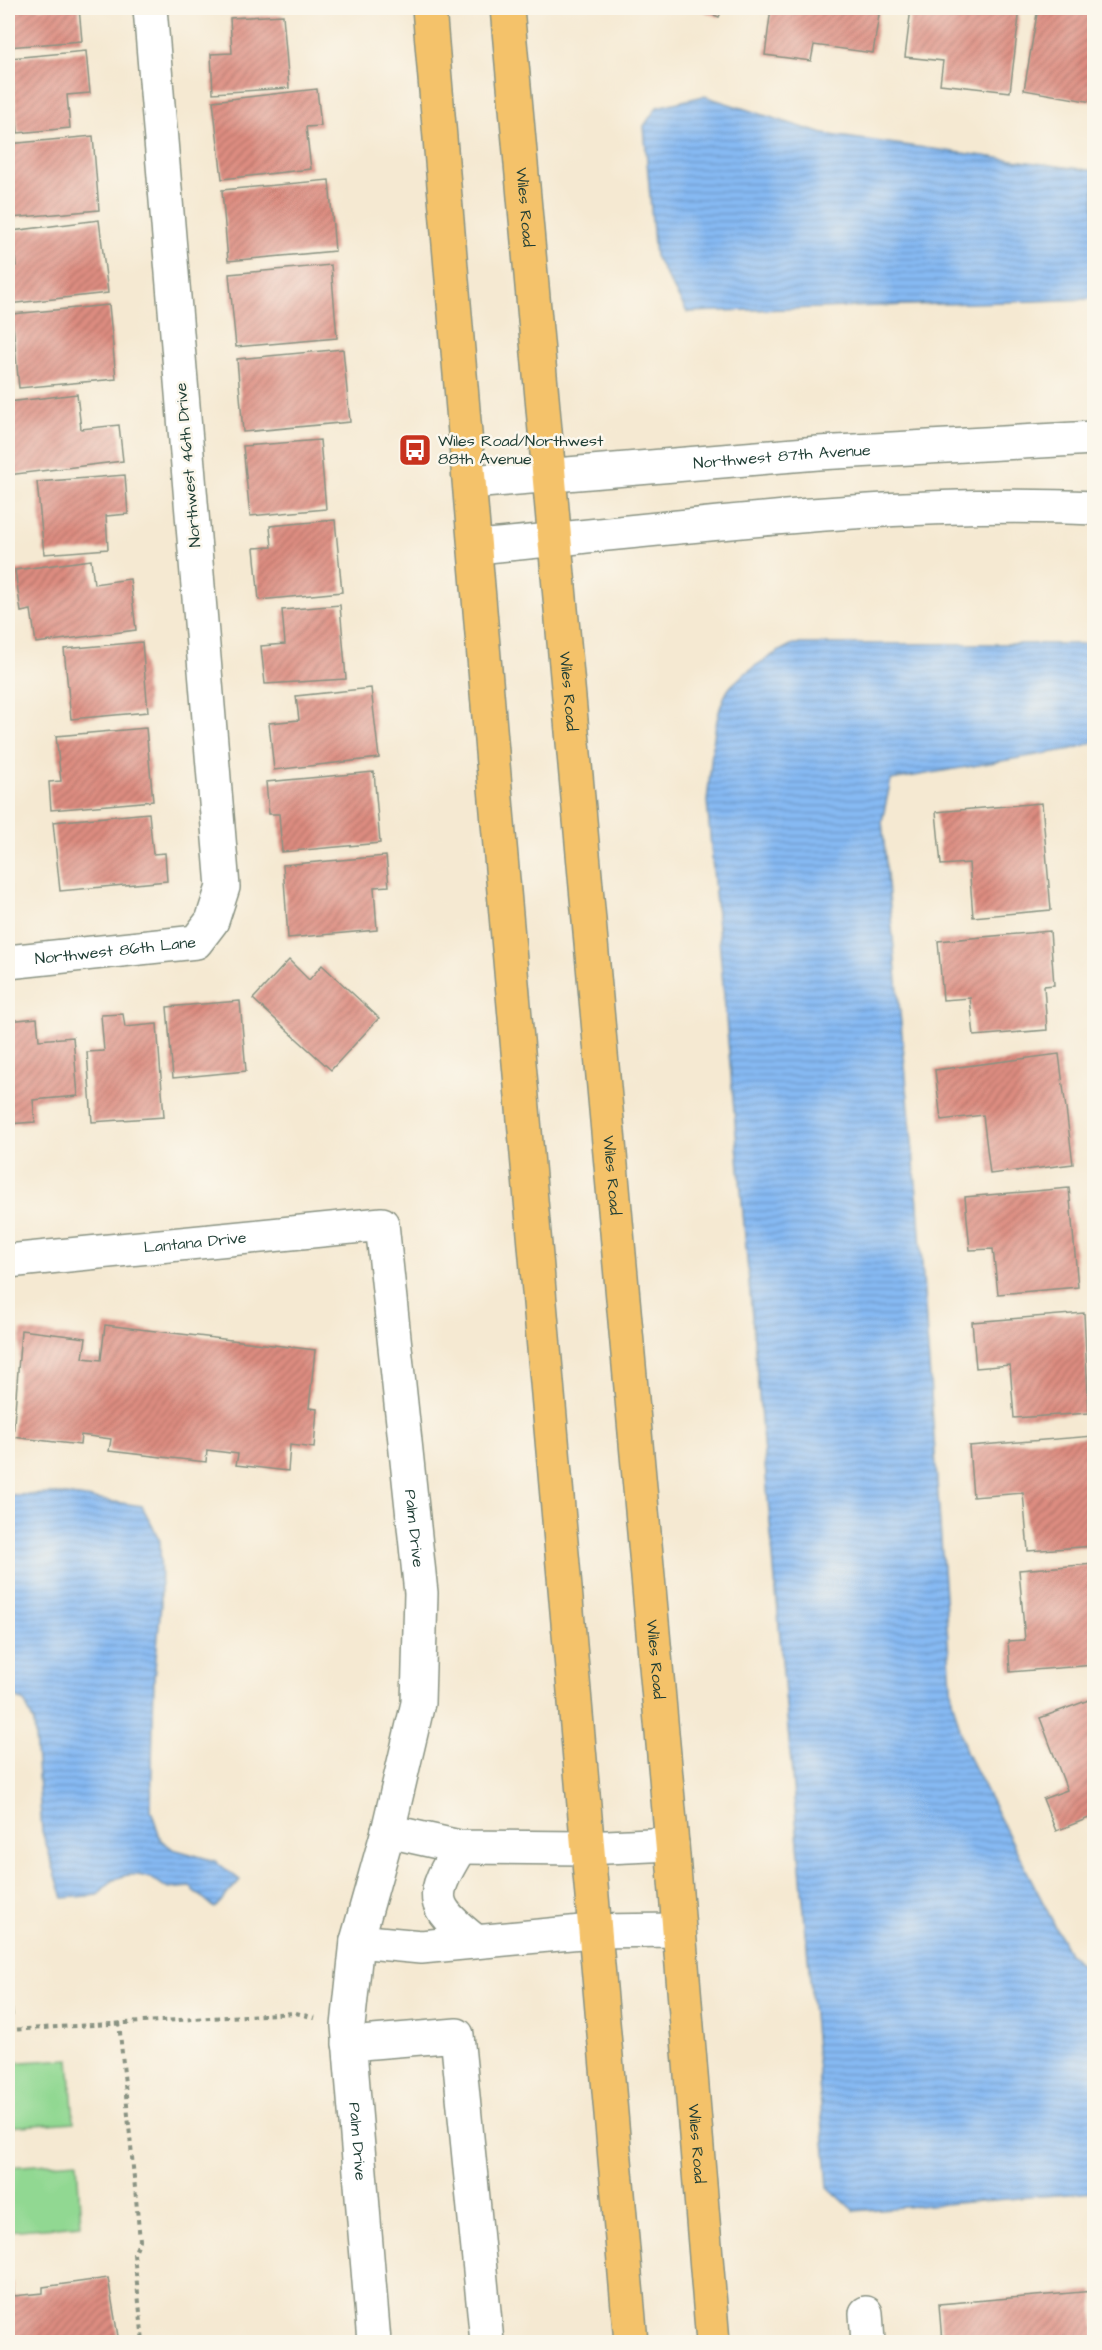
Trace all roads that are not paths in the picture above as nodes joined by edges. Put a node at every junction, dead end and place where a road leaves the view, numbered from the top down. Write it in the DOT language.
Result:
graph roads {
  1 [pos="150,8"];
  2 [pos="429,8"];
  3 [pos="507,8"];
  4 [pos="1095,438"];
  5 [pos="549,475"];
  6 [pos="471,482"];
  7 [pos="1095,508"];
  8 [pos="555,540"];
  9 [pos="477,547"];
  10 [pos="212,921"];
  11 [pos="8,962"];
  12 [pos="382,1224"];
  13 [pos="8,1261"];
  14 [pos="388,1831"];
  15 [pos="672,1844"];
  16 [pos="460,1847"];
  17 [pos="585,1848"];
  18 [pos="679,1930"];
  19 [pos="592,1931"];
  20 [pos="357,1941"];
  21 [pos="476,1941"];
  22 [pos="348,2035"];
  23 [pos="374,2343"];
  24 [pos="487,2343"];
  25 [pos="631,2343"];
  26 [pos="713,2343"];
  1 -- 10 [label="street, Northwest 46th Drive"];
  2 -- 6 [label="main road"];
  3 -- 5 [label="main road, Wiles Road"];
  4 -- 5 [label="street, Northwest 87th Avenue"];
  5 -- 6 [label="street, Northwest 87th Avenue"];
  5 -- 8 [label="main road, Wiles Road"];
  6 -- 9 [label="main road"];
  7 -- 8 [label="street"];
  8 -- 9 [label="street"];
  8 -- 15 [label="main road, Wiles Road"];
  9 -- 17 [label="main road"];
  10 -- 11 [label="street, Northwest 86th Lane"];
  12 -- 13 [label="street, Lantana Drive"];
  12 -- 14 [label="street, Palm Drive"];
  14 -- 16 [label="street"];
  14 -- 20 [label="street, Palm Drive"];
  15 -- 17 [label="street"];
  15 -- 18 [label="main road, Wiles Road"];
  16 -- 17 [label="street"];
  16 -- 21 [label="street"];
  17 -- 19 [label="main road"];
  18 -- 19 [label="street"];
  18 -- 26 [label="main road, Wiles Road"];
  19 -- 21 [label="street"];
  19 -- 25 [label="main road"];
  20 -- 21 [label="street"];
  20 -- 22 [label="street, Palm Drive"];
  22 -- 23 [label="street, Palm Drive"];
  22 -- 24 [label="street"];
}
